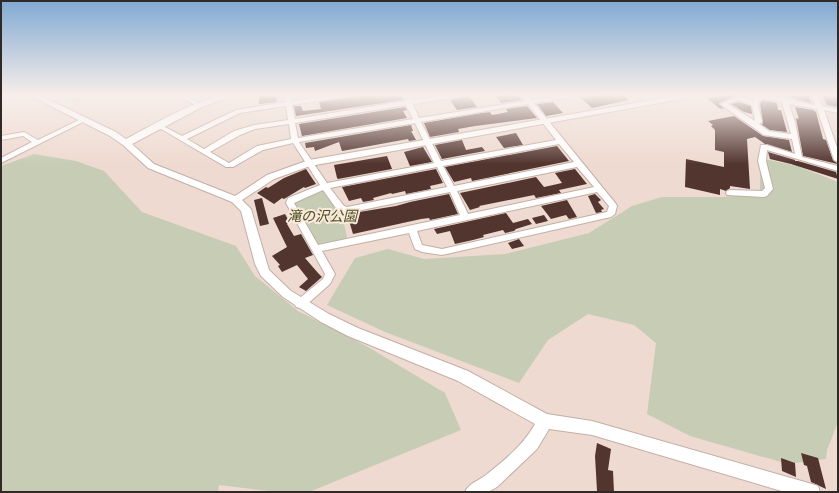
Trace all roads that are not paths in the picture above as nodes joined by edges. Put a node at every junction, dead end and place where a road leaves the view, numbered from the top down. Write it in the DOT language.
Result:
graph roads {
  1 [pos="79,118"];
  2 [pos="174,118"];
  3 [pos="224,118"];
  4 [pos="291,118"];
  5 [pos="310,118"];
  6 [pos="416,118"];
  7 [pos="435,118"];
  8 [pos="543,118"];
  9 [pos="563,118"];
  10 [pos="744,118"];
  11 [pos="758,118"];
  12 [pos="790,118"];
  13 [pos="824,118"];
  14 [pos="83,120"];
  15 [pos="292,121"];
  16 [pos="417,121"];
  17 [pos="546,121"];
  18 [pos="753,124"];
  19 [pos="159,126"];
  20 [pos="1,138"];
  21 [pos="795,138"];
  22 [pos="182,139"];
  23 [pos="295,141"];
  24 [pos="561,141"];
  25 [pos="427,142"];
  26 [pos="38,143"];
  27 [pos="126,143"];
  28 [pos="205,152"];
  29 [pos="799,158"];
  30 [pos="838,160"];
  31 [pos="1,161"];
  32 [pos="309,163"];
  33 [pos="439,164"];
  34 [pos="578,164"];
  35 [pos="838,170"];
  36 [pos="325,186"];
  37 [pos="452,189"];
  38 [pos="599,189"];
  39 [pos="730,193"];
  40 [pos="236,200"];
  41 [pos="465,216"];
  42 [pos="412,230"];
  43 [pos="317,249"];
  44 [pos="300,304"];
  45 [pos="545,421"];
  46 [pos="472,492"];
  47 [pos="812,492"];
  1 -- 14 [label="street"];
  2 -- 19 [label="street"];
  3 -- 22 [label="street"];
  4 -- 15 [label="street"];
  5 -- 15 [label="street"];
  6 -- 16 [label="street"];
  7 -- 16 [label="street"];
  8 -- 17 [label="street"];
  9 -- 17 [label="street"];
  10 -- 18 [label="street"];
  11 -- 18 [label="street"];
  12 -- 21 [label="street"];
  13 -- 30 [label="street"];
  14 -- 26 [label="street"];
  14 -- 27 [label="street"];
  15 -- 23 [label="street"];
  15 -- 28 [label="street"];
  16 -- 23 [label="street"];
  16 -- 25 [label="street"];
  17 -- 24 [label="street"];
  17 -- 25 [label="street"];
  18 -- 21 [label="street"];
  19 -- 22 [label="street"];
  19 -- 27 [label="street"];
  20 -- 26 [label="street"];
  21 -- 29 [label="street"];
  22 -- 28 [label="street"];
  23 -- 28 [label="street"];
  23 -- 32 [label="street"];
  24 -- 33 [label="street"];
  24 -- 34 [label="street"];
  25 -- 32 [label="street"];
  25 -- 33 [label="street"];
  26 -- 31 [label="street"];
  27 -- 40 [label="street"];
  29 -- 35 [label="street"];
  29 -- 39 [label="street"];
  32 -- 36 [label="street"];
  32 -- 40 [label="street"];
  33 -- 36 [label="street"];
  33 -- 37 [label="street"];
  34 -- 37 [label="street"];
  34 -- 38 [label="street"];
  36 -- 37 [label="street"];
  36 -- 43 [label="street"];
  37 -- 41 [label="street"];
  38 -- 41 [label="street"];
  38 -- 42 [label="street"];
  40 -- 44 [label="street"];
  41 -- 42 [label="street"];
  42 -- 43 [label="street"];
  43 -- 44 [label="street"];
  44 -- 45 [label="street"];
  45 -- 46 [label="street"];
  45 -- 47 [label="street"];
}
